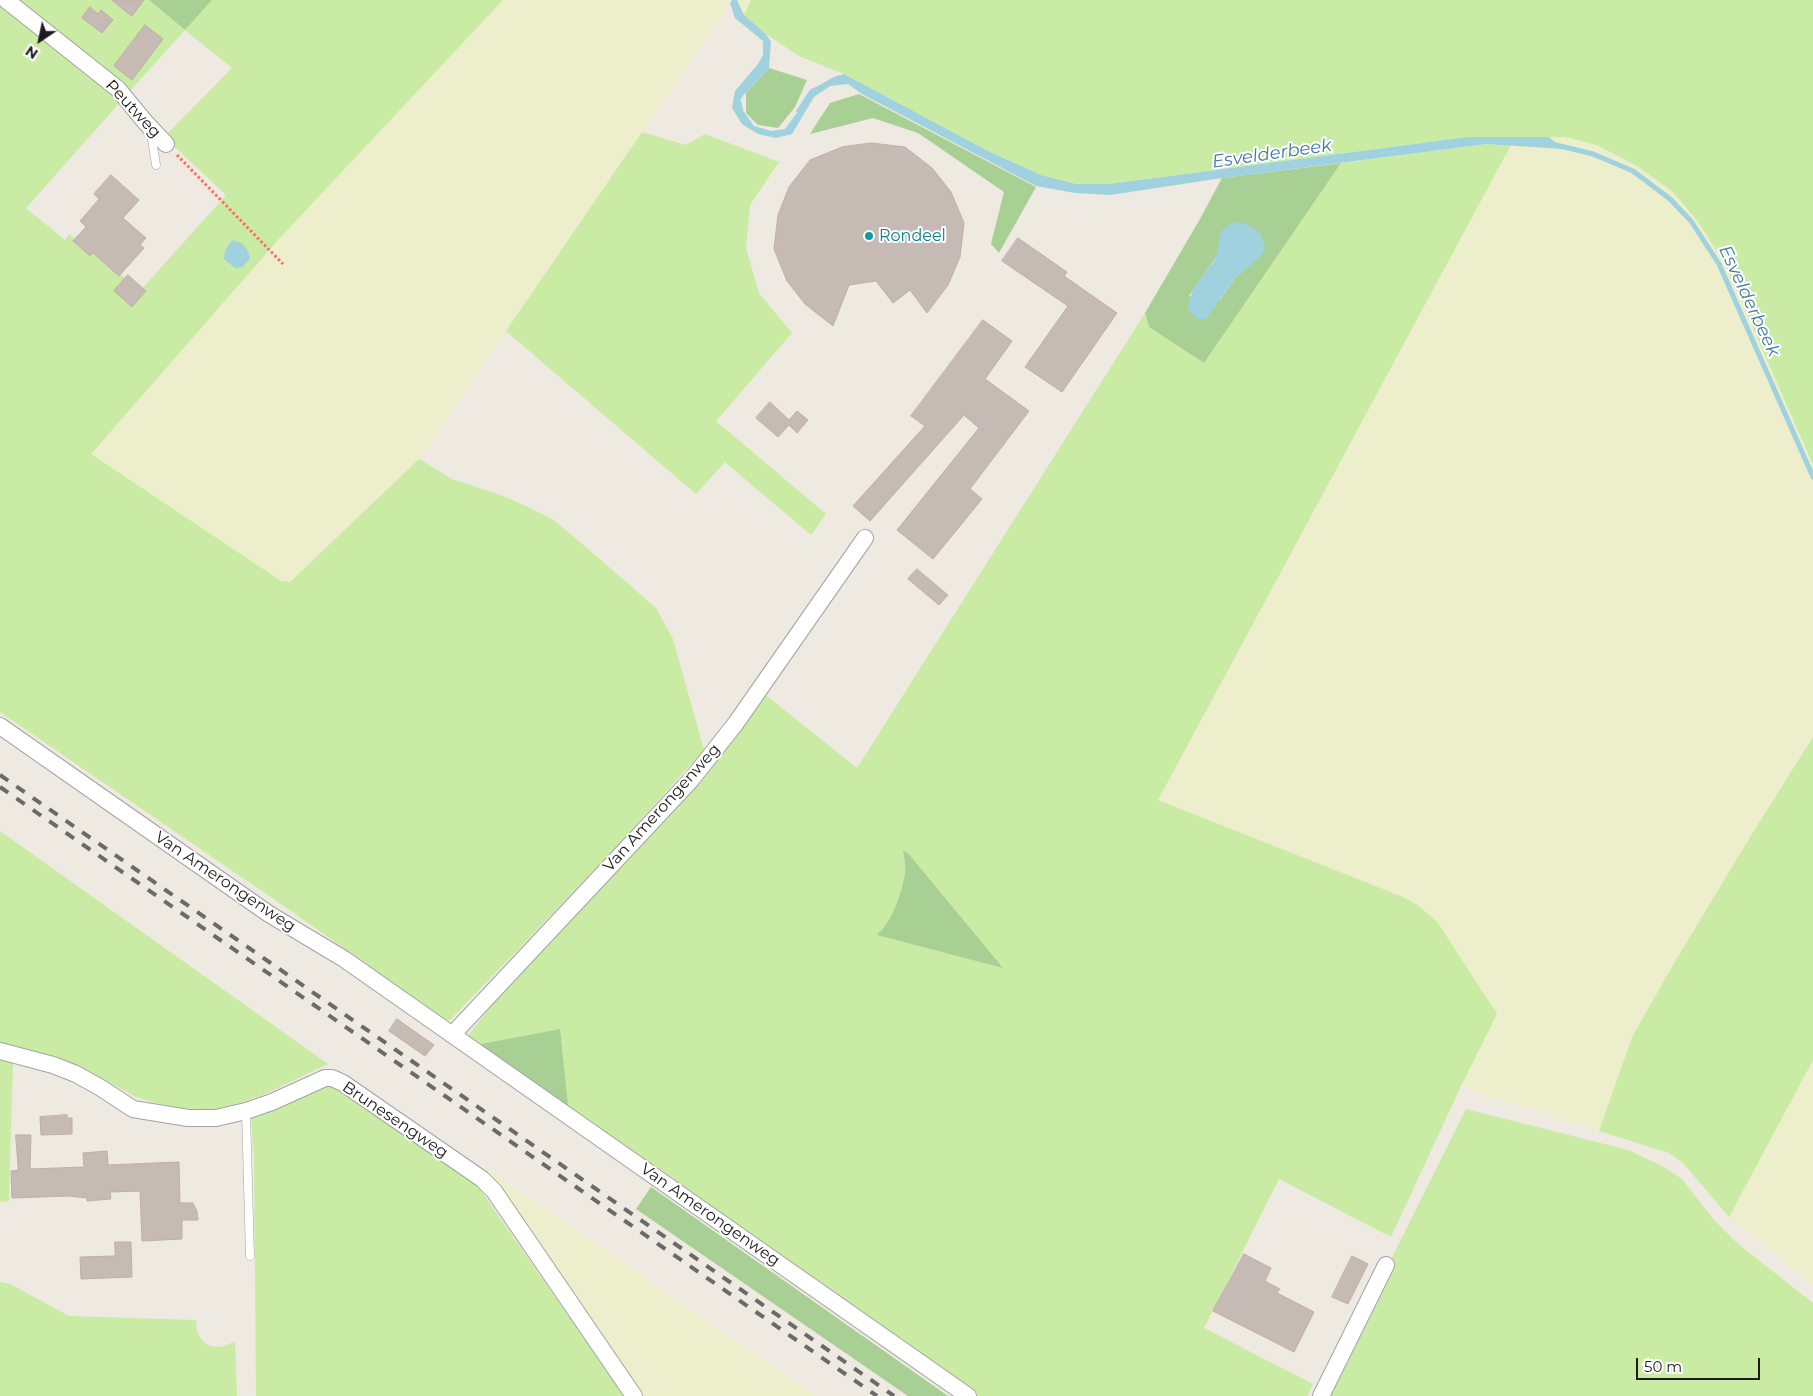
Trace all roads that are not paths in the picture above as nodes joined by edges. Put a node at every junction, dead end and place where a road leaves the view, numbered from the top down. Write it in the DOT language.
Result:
graph roads {
  1 [pos="6,0"];
  2 [pos="149,126"];
  3 [pos="166,144"];
  4 [pos="156,165"];
  5 [pos="865,538"];
  6 [pos="0,726"];
  7 [pos="452,1035"];
  8 [pos="0,1051"];
  9 [pos="246,1111"];
  10 [pos="250,1256"];
  11 [pos="1386,1265"];
  12 [pos="634,1396"];
  13 [pos="968,1396"];
  14 [pos="1321,1396"];
  1 -- 2 [label="street, Peutweg"];
  2 -- 3 [label="street, Peutweg"];
  2 -- 4 [label="lane"];
  5 -- 7 [label="street, Van Amerongenweg"];
  6 -- 7 [label="street, Van Amerongenweg"];
  7 -- 13 [label="street, Van Amerongenweg"];
  8 -- 9 [label="street, Brunesengweg"];
  9 -- 10 [label="lane"];
  9 -- 12 [label="street, Brunesengweg"];
  11 -- 14 [label="street"];
}
